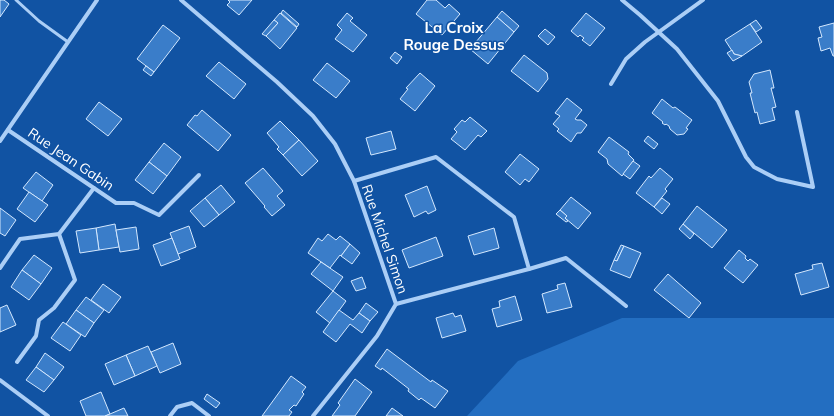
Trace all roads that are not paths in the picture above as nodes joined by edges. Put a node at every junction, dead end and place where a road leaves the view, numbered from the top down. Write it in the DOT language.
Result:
graph roads {
  1 [pos="16,0"];
  2 [pos="97,0"];
  3 [pos="181,0"];
  4 [pos="622,0"];
  5 [pos="703,0"];
  6 [pos="660,33"];
  7 [pos="68,42"];
  8 [pos="611,84"];
  9 [pos="796,112"];
  10 [pos="8,130"];
  11 [pos="0,141"];
  12 [pos="199,175"];
  13 [pos="354,181"];
  14 [pos="94,188"];
  15 [pos="59,234"];
  16 [pos="0,268"];
  17 [pos="529,269"];
  18 [pos="396,304"];
  19 [pos="626,306"];
  20 [pos="17,362"];
  21 [pos="0,380"];
  22 [pos="48,416"];
  23 [pos="170,416"];
  24 [pos="209,416"];
  25 [pos="314,416"];
  1 -- 7 [label="lane"];
  2 -- 7 [label="street"];
  3 -- 13 [label="street, Rue Michel Simon"];
  4 -- 6 [label="street"];
  5 -- 6 [label="street"];
  6 -- 8 [label="street"];
  6 -- 9 [label="street"];
  7 -- 10 [label="street"];
  10 -- 11 [label="street"];
  10 -- 14 [label="street, Rue Jean Gabin"];
  12 -- 14 [label="street, Rue Jean Gabin"];
  13 -- 17 [label="street"];
  13 -- 18 [label="street, Rue Michel Simon"];
  14 -- 15 [label="street"];
  15 -- 16 [label="street"];
  15 -- 20 [label="street"];
  17 -- 18 [label="street, Rue Michel Simon"];
  17 -- 19 [label="street, Rue Michel Simon"];
  18 -- 25 [label="street"];
  21 -- 22 [label="street"];
  23 -- 24 [label="street"];
}
